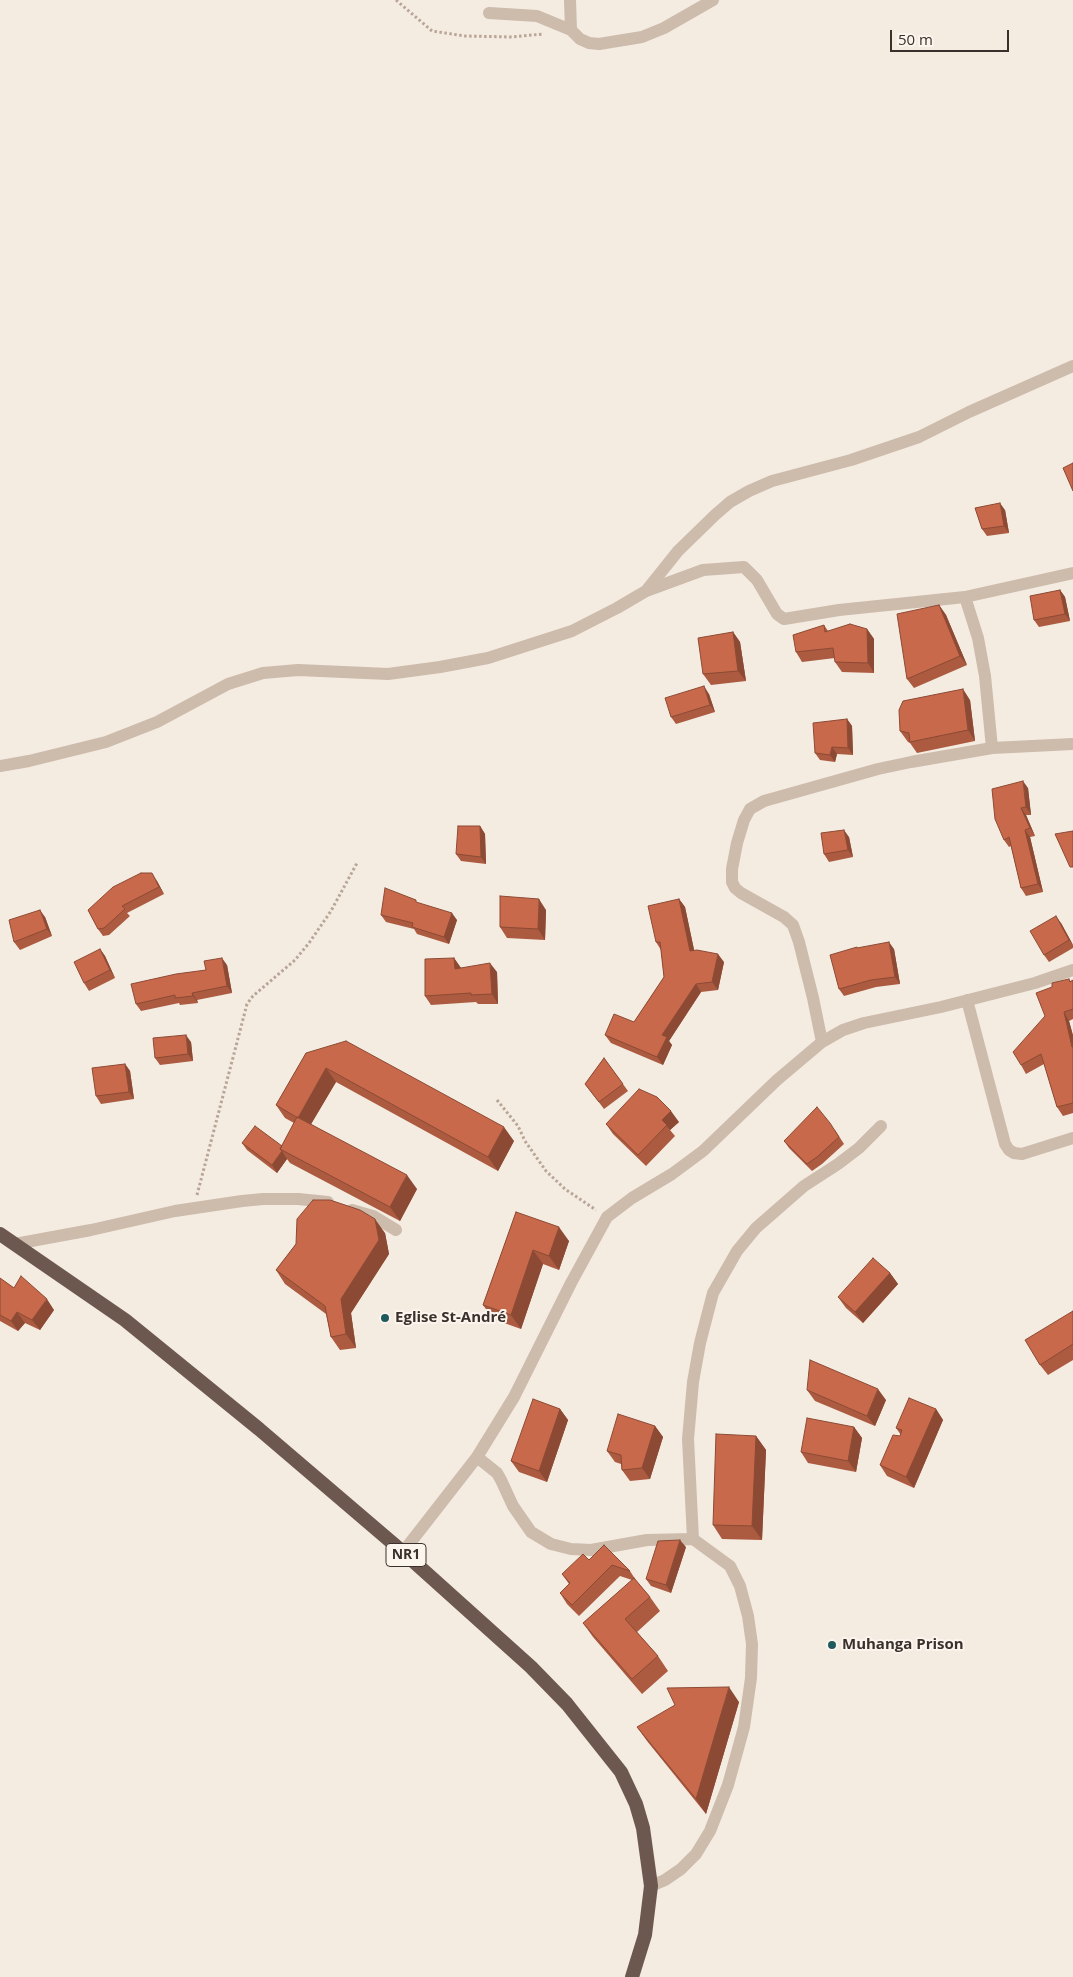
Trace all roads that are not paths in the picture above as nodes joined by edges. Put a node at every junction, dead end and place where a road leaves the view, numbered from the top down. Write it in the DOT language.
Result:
graph roads {
  1 [pos="570,0"];
  2 [pos="713,0"];
  3 [pos="489,13"];
  4 [pos="571,30"];
  5 [pos="1073,366"];
  6 [pos="1073,573"];
  7 [pos="646,591"];
  8 [pos="964,597"];
  9 [pos="1073,744"];
  10 [pos="992,748"];
  11 [pos="0,766"];
  12 [pos="1073,970"];
  13 [pos="966,1000"];
  14 [pos="822,1042"];
  15 [pos="882,1126"];
  16 [pos="1073,1138"];
  17 [pos="396,1230"];
  18 [pos="0,1234"];
  19 [pos="15,1244"];
  20 [pos="478,1457"];
  21 [pos="693,1539"];
  22 [pos="403,1552"];
  23 [pos="650,1886"];
  24 [pos="632,1977"];
  1 -- 4 [label="street"];
  2 -- 4 [label="street"];
  3 -- 4 [label="street"];
  5 -- 7 [label="street"];
  6 -- 8 [label="street"];
  7 -- 8 [label="street"];
  7 -- 11 [label="street"];
  8 -- 10 [label="street"];
  9 -- 10 [label="street"];
  10 -- 14 [label="street"];
  12 -- 13 [label="street"];
  13 -- 14 [label="street"];
  13 -- 16 [label="street"];
  14 -- 20 [label="street"];
  15 -- 21 [label="street"];
  17 -- 19 [label="street"];
  18 -- 19 [label="highway, NR1"];
  19 -- 22 [label="highway, NR1"];
  20 -- 21 [label="street"];
  20 -- 22 [label="street"];
  21 -- 23 [label="street"];
  22 -- 23 [label="highway, NR1"];
  23 -- 24 [label="highway, NR1"];
}
